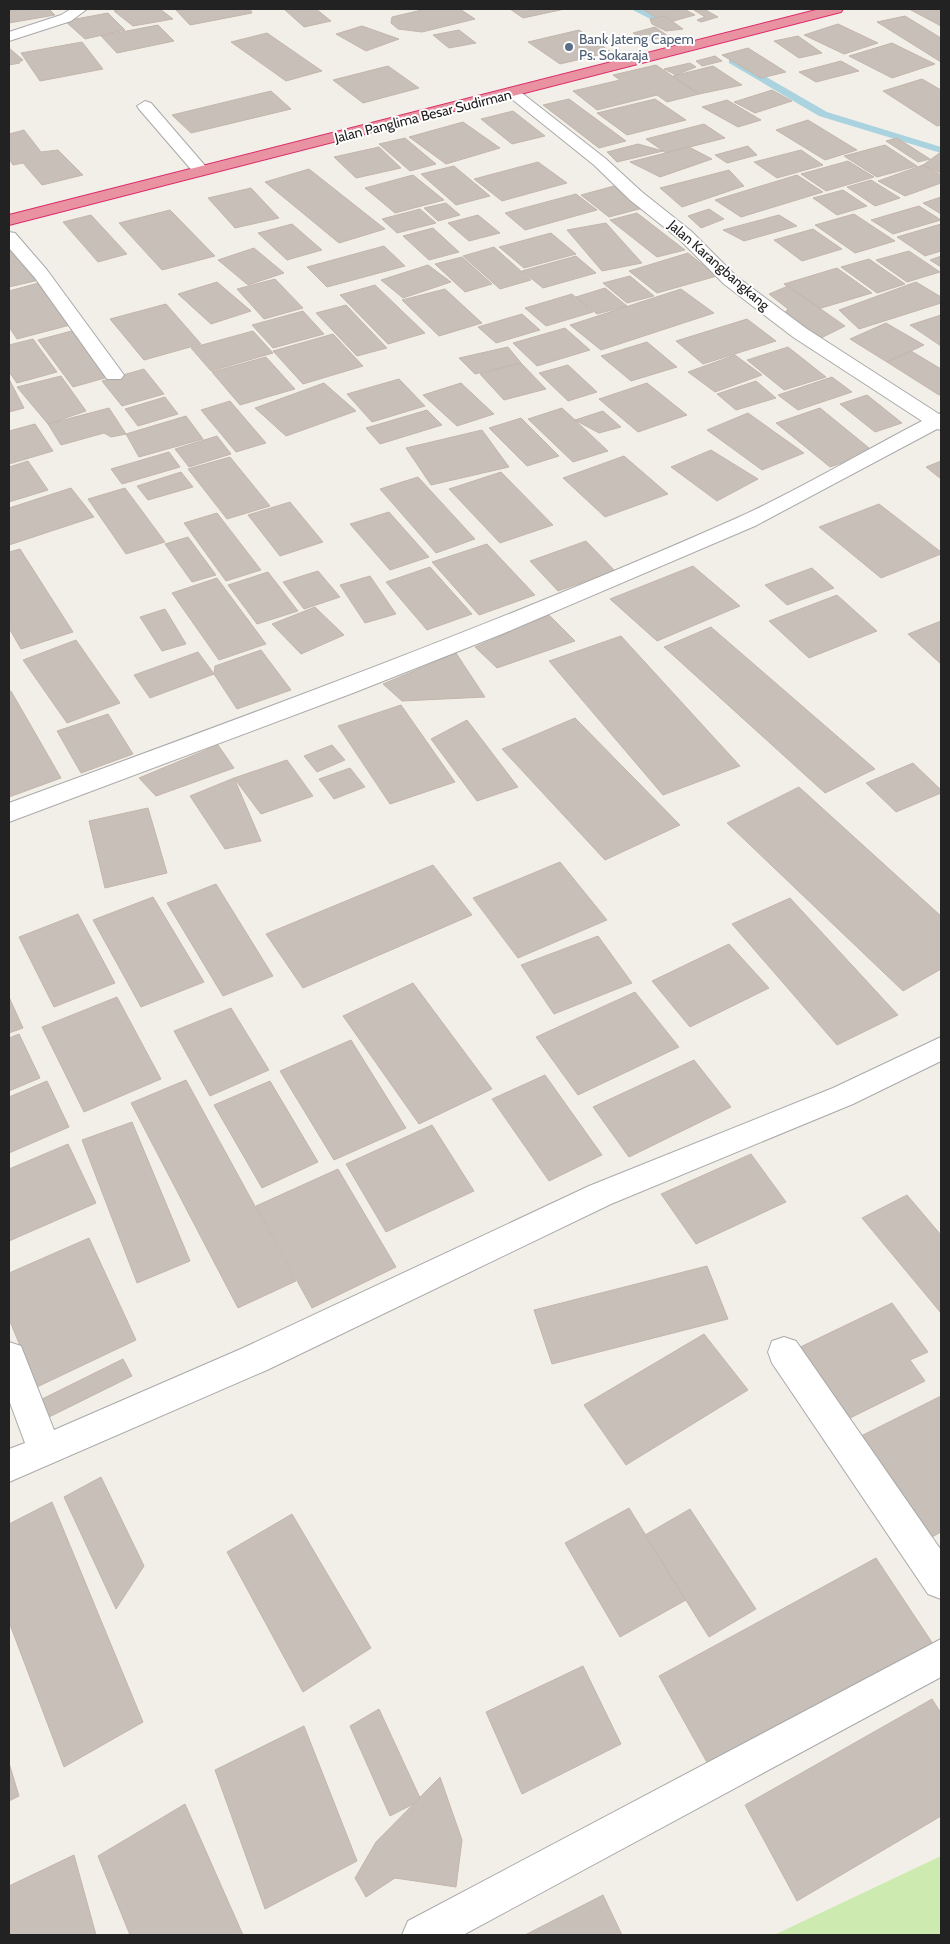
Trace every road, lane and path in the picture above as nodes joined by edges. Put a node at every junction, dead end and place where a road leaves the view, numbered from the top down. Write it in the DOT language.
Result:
graph roads {
  1 [pos="80,9"];
  2 [pos="836,9"];
  3 [pos="815,11"];
  4 [pos="9,37"];
  5 [pos="514,93"];
  6 [pos="145,106"];
  7 [pos="201,172"];
  8 [pos="9,220"];
  9 [pos="9,237"];
  10 [pos="114,375"];
  11 [pos="940,422"];
  12 [pos="9,813"];
  13 [pos="941,1048"];
  14 [pos="784,1352"];
  15 [pos="9,1357"];
  16 [pos="44,1449"];
  17 [pos="9,1466"];
  18 [pos="941,1581"];
  19 [pos="941,1657"];
  20 [pos="422,1935"];
  1 -- 4 [label="street"];
  2 -- 3 [label="highway, Jalan Panglima Besar Sudirman"];
  3 -- 5 [label="highway, Jalan Panglima Besar Sudirman"];
  5 -- 7 [label="highway, Jalan Panglima Besar Sudirman"];
  5 -- 11 [label="street, Jalan Karangbangkang"];
  6 -- 7 [label="street"];
  7 -- 8 [label="highway, Jalan Panglima Besar Sudirman"];
  9 -- 10 [label="street"];
  11 -- 12 [label="street"];
  13 -- 16 [label="street"];
  14 -- 18 [label="street"];
  15 -- 16 [label="street"];
  16 -- 17 [label="street"];
  19 -- 20 [label="street"];
}
